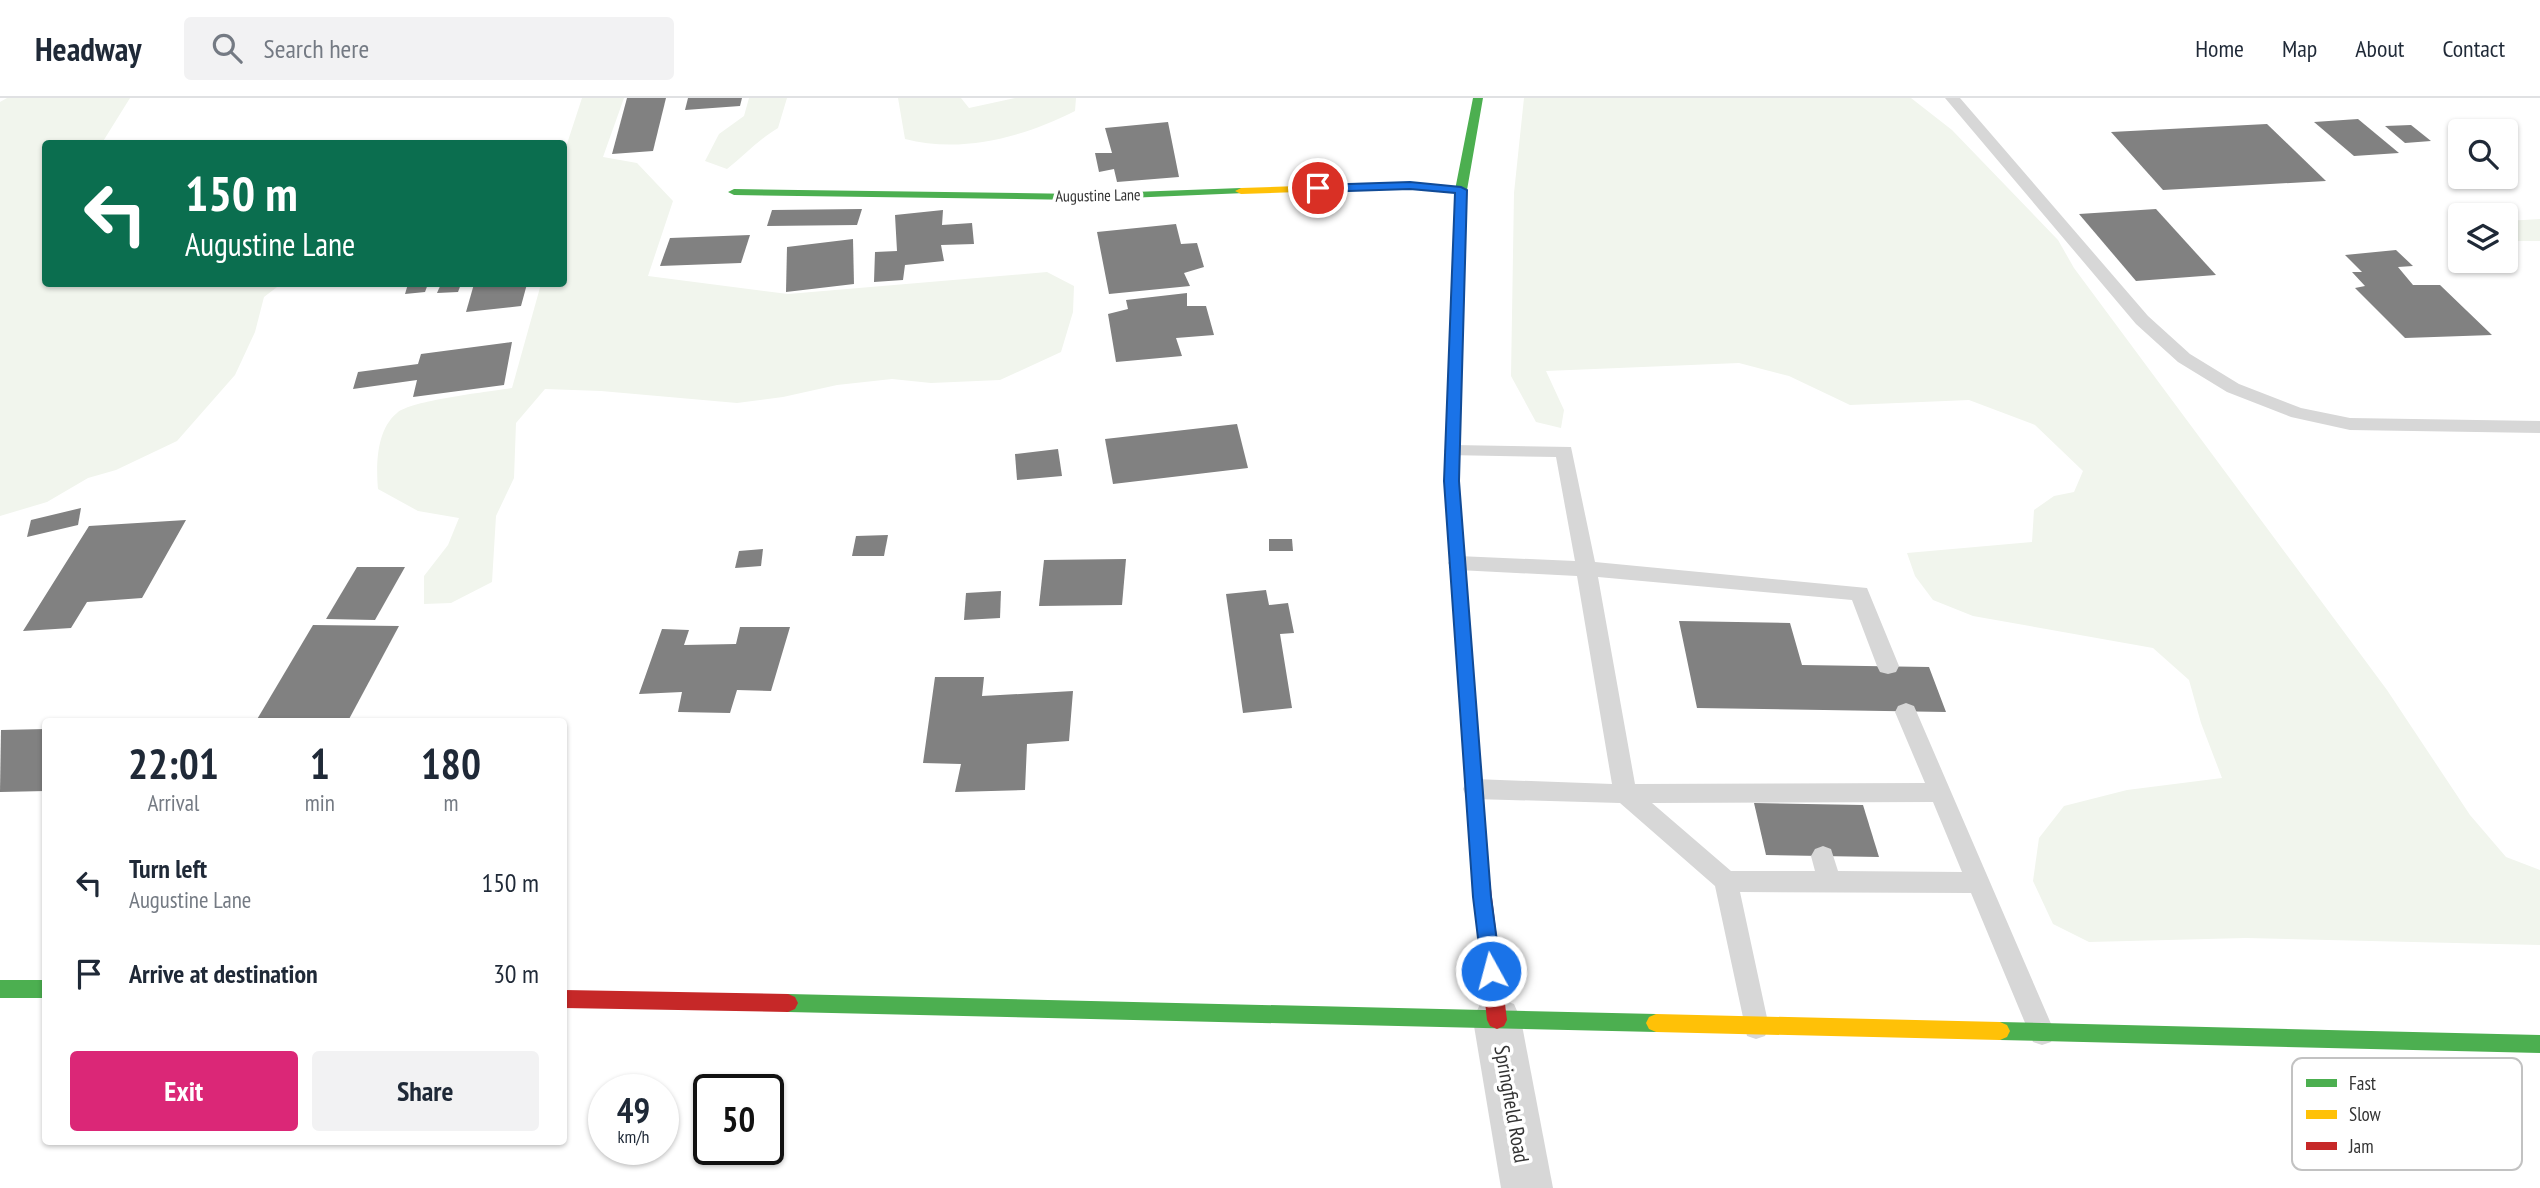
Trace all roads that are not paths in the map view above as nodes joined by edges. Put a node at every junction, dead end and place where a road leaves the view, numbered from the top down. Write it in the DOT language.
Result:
graph roads {
  1 [pos="1478,98"];
  2 [pos="1952,98"];
  3 [pos="1461,190"];
  4 [pos="734,192"];
  5 [pos="2540,427"];
  6 [pos="1453,451"];
  7 [pos="1458,563"];
  8 [pos="1586,569"];
  9 [pos="1888,666"];
  10 [pos="1906,712"];
  11 [pos="1474,789"];
  12 [pos="1940,792"];
  13 [pos="1625,794"];
  14 [pos="1823,856"];
  15 [pos="1726,881"];
  16 [pos="1829,882"];
  17 [pos="1979,883"];
  18 [pos="0,989"];
  19 [pos="42,989"];
  20 [pos="567,999"];
  21 [pos="1497,1020"];
  22 [pos="1756,1027"];
  23 [pos="2042,1033"];
  24 [pos="2540,1044"];
  25 [pos="1527,1188"];
  1 -- 3 [label="main road"];
  2 -- 5 [label="lane"];
  3 -- 4 [label="main road, Augustine Lane"];
  3 -- 6 [label="main road"];
  6 -- 7 [label="main road"];
  6 -- 8 [label="lane"];
  7 -- 8 [label="lane"];
  7 -- 11 [label="main road"];
  8 -- 9 [label="lane"];
  8 -- 13 [label="lane"];
  10 -- 12 [label="lane"];
  11 -- 13 [label="lane"];
  11 -- 21 [label="main road"];
  12 -- 13 [label="lane"];
  12 -- 17 [label="lane"];
  13 -- 15 [label="lane"];
  14 -- 16 [label="lane"];
  15 -- 16 [label="lane"];
  15 -- 22 [label="lane"];
  16 -- 17 [label="lane"];
  17 -- 23 [label="lane"];
  18 -- 19 [label="main road"];
  20 -- 21 [label="main road"];
  21 -- 22 [label="main road"];
  21 -- 25 [label="street, Springfield Road"];
  22 -- 23 [label="main road"];
  23 -- 24 [label="main road"];
}
